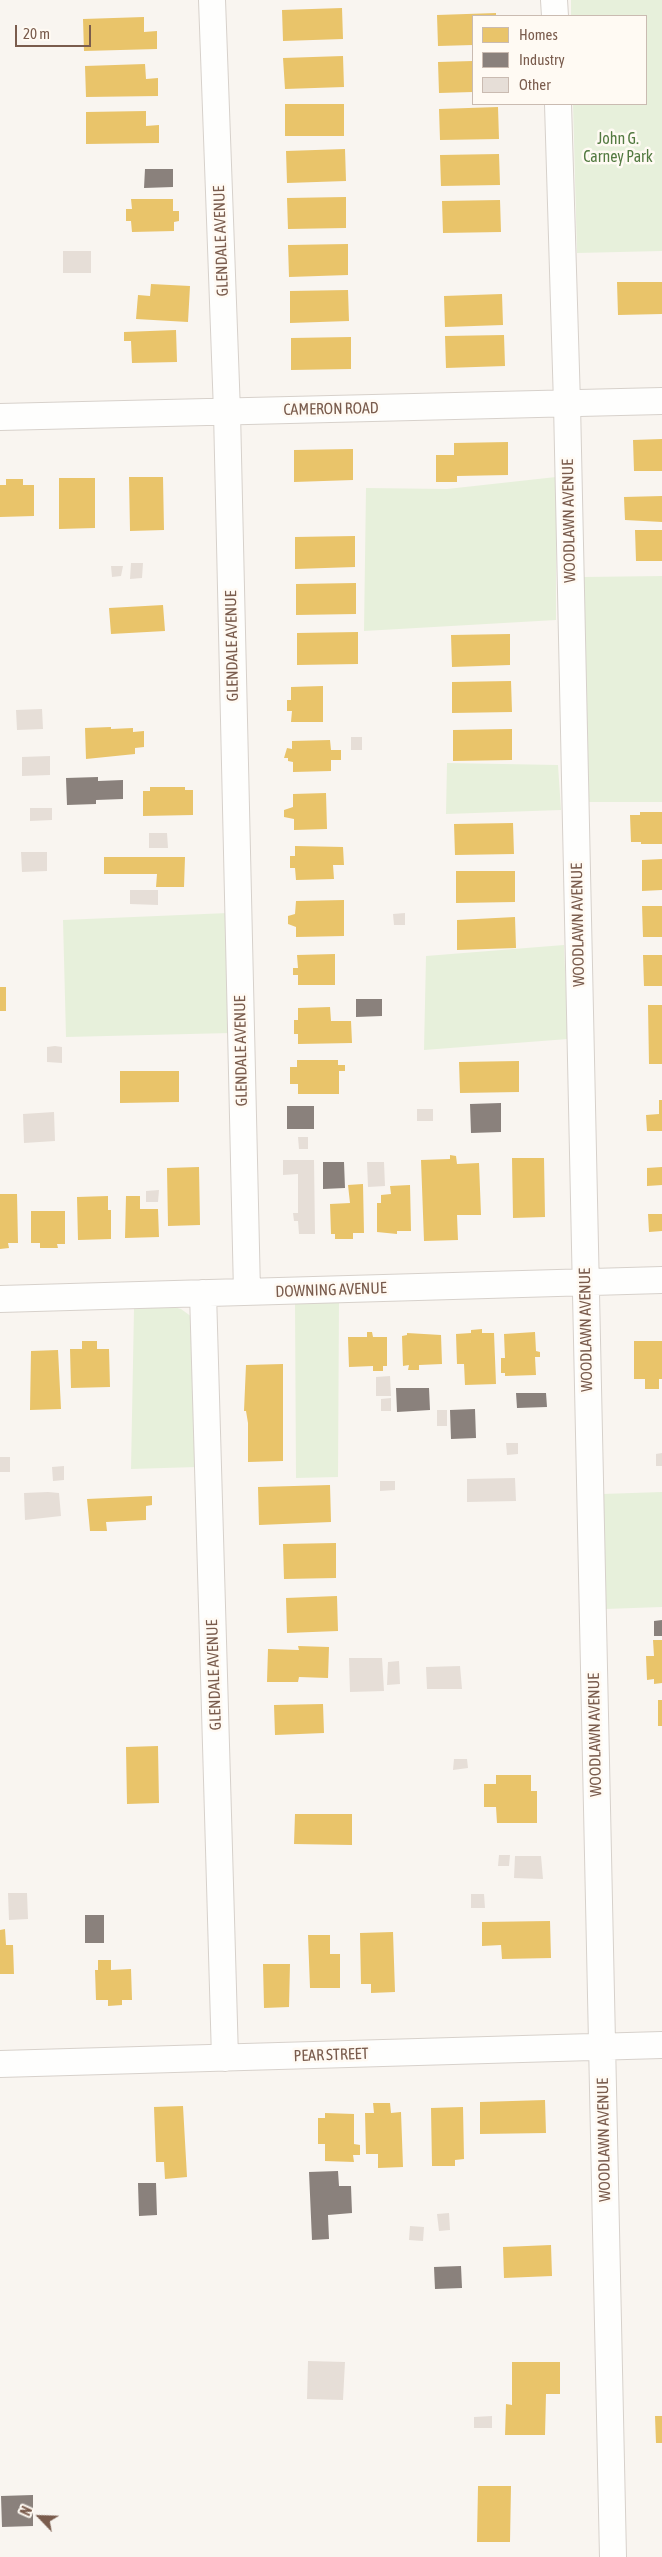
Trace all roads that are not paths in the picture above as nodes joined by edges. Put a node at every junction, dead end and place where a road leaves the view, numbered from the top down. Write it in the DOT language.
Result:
graph roads {
  1 [pos="212,0"];
  2 [pos="554,0"];
  3 [pos="555,15"];
  4 [pos="558,105"];
  5 [pos="662,401"];
  6 [pos="567,404"];
  7 [pos="227,412"];
  8 [pos="0,417"];
  9 [pos="662,1280"];
  10 [pos="584,1282"];
  11 [pos="247,1292"];
  12 [pos="204,1293"];
  13 [pos="0,1299"];
  14 [pos="662,2045"];
  15 [pos="602,2047"];
  16 [pos="225,2058"];
  17 [pos="0,2064"];
  18 [pos="614,2557"];
  1 -- 7 [label="street, GLENDALE AVENUE"];
  2 -- 3 [label="street"];
  4 -- 6 [label="street, WOODLAWN AVENUE"];
  5 -- 6 [label="street, CAMERON ROAD"];
  6 -- 7 [label="street, CAMERON ROAD"];
  6 -- 10 [label="street, WOODLAWN AVENUE"];
  7 -- 8 [label="street, CAMERON ROAD"];
  7 -- 11 [label="street, GLENDALE AVENUE"];
  9 -- 10 [label="street, DOWNING AVENUE"];
  10 -- 11 [label="street, DOWNING AVENUE"];
  10 -- 15 [label="street, WOODLAWN AVENUE"];
  11 -- 12 [label="street, DOWNING AVENUE"];
  12 -- 13 [label="street, DOWNING AVENUE"];
  12 -- 16 [label="street, GLENDALE AVENUE"];
  14 -- 15 [label="street, PEAR STREET"];
  15 -- 16 [label="street, PEAR STREET"];
  15 -- 18 [label="street, WOODLAWN AVENUE"];
  16 -- 17 [label="street, PEAR STREET"];
}
